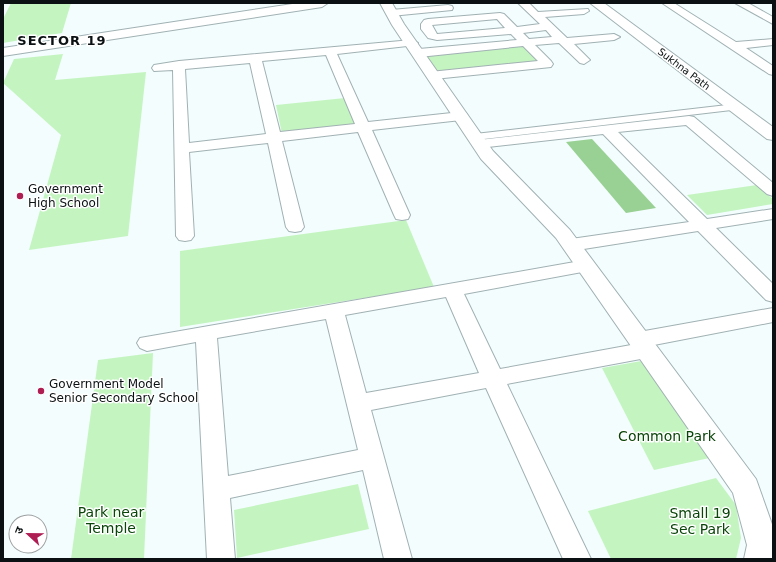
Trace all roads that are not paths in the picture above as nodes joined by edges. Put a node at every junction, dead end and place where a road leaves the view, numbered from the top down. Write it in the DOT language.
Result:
graph roads {
  1 [pos="302,3"];
  2 [pos="322,3"];
  3 [pos="523,3"];
  4 [pos="596,3"];
  5 [pos="609,3"];
  6 [pos="667,3"];
  7 [pos="740,3"];
  8 [pos="460,7"];
  9 [pos="389,8"];
  10 [pos="773,8"];
  11 [pos="753,10"];
  12 [pos="584,11"];
  13 [pos="536,16"];
  14 [pos="773,21"];
  15 [pos="548,27"];
  16 [pos="514,30"];
  17 [pos="614,37"];
  18 [pos="563,41"];
  19 [pos="526,42"];
  20 [pos="773,42"];
  21 [pos="735,46"];
  22 [pos="3,48"];
  23 [pos="416,48"];
  24 [pos="330,51"];
  25 [pos="3,52"];
  26 [pos="255,58"];
  27 [pos="584,60"];
  28 [pos="179,65"];
  29 [pos="158,68"];
  30 [pos="773,71"];
  31 [pos="434,75"];
  32 [pos="736,107"];
  33 [pos="461,116"];
  34 [pos="773,122"];
  35 [pos="364,127"];
  36 [pos="607,130"];
  37 [pos="773,135"];
  38 [pos="274,138"];
  39 [pos="477,140"];
  40 [pos="182,148"];
  41 [pos="773,190"];
  42 [pos="773,214"];
  43 [pos="402,215"];
  44 [pos="702,224"];
  45 [pos="294,227"];
  46 [pos="185,236"];
  47 [pos="571,245"];
  48 [pos="586,266"];
  49 [pos="452,290"];
  50 [pos="773,295"];
  51 [pos="334,310"];
  52 [pos="773,314"];
  53 [pos="206,333"];
  54 [pos="147,343"];
  55 [pos="643,345"];
  56 [pos="493,378"];
  57 [pos="358,404"];
  58 [pos="372,458"];
  59 [pos="216,490"];
  60 [pos="221,559"];
  61 [pos="398,559"];
  62 [pos="577,559"];
  63 [pos="760,559"];
  1 -- 22 [label="street"];
  2 -- 25 [label="street"];
  3 -- 13 [label="street"];
  4 -- 32 [label="street, Sukhna Path"];
  5 -- 34 [label="street, Sukhna Path"];
  6 -- 21 [label="street"];
  7 -- 11 [label="street"];
  8 -- 9 [label="street"];
  9 -- 23 [label="street"];
  10 -- 11 [label="street"];
  11 -- 14 [label="street"];
  12 -- 13 [label="street"];
  13 -- 15 [label="street"];
  15 -- 16 [label="street"];
  15 -- 18 [label="street"];
  16 -- 16 [label="street"];
  16 -- 19 [label="street"];
  17 -- 18 [label="street"];
  18 -- 19 [label="street"];
  18 -- 27 [label="street"];
  19 -- 23 [label="street"];
  19 -- 31 [label="street"];
  20 -- 21 [label="street"];
  21 -- 30 [label="street"];
  23 -- 24 [label="street"];
  23 -- 31 [label="street"];
  24 -- 26 [label="street"];
  24 -- 35 [label="street"];
  26 -- 28 [label="street"];
  26 -- 38 [label="street"];
  28 -- 29 [label="street"];
  28 -- 40 [label="street"];
  31 -- 33 [label="street"];
  32 -- 37 [label="street, Sukhna Path"];
  32 -- 39 [label="street"];
  33 -- 35 [label="street"];
  33 -- 39 [label="street"];
  35 -- 38 [label="street"];
  35 -- 43 [label="street"];
  36 -- 39 [label="street"];
  36 -- 41 [label="street"];
  36 -- 44 [label="street"];
  38 -- 40 [label="street"];
  38 -- 45 [label="street"];
  39 -- 47 [label="street"];
  40 -- 46 [label="street"];
  42 -- 44 [label="street"];
  44 -- 47 [label="street"];
  44 -- 50 [label="street"];
  47 -- 48 [label="street"];
  48 -- 49 [label="street"];
  48 -- 55 [label="street"];
  49 -- 51 [label="street"];
  49 -- 56 [label="street"];
  51 -- 53 [label="street"];
  51 -- 57 [label="street"];
  52 -- 55 [label="street"];
  53 -- 54 [label="street"];
  53 -- 59 [label="street"];
  55 -- 56 [label="street"];
  55 -- 63 [label="street"];
  56 -- 57 [label="street"];
  56 -- 62 [label="street"];
  57 -- 58 [label="street"];
  58 -- 59 [label="street"];
  58 -- 61 [label="street"];
  59 -- 60 [label="street"];
}
